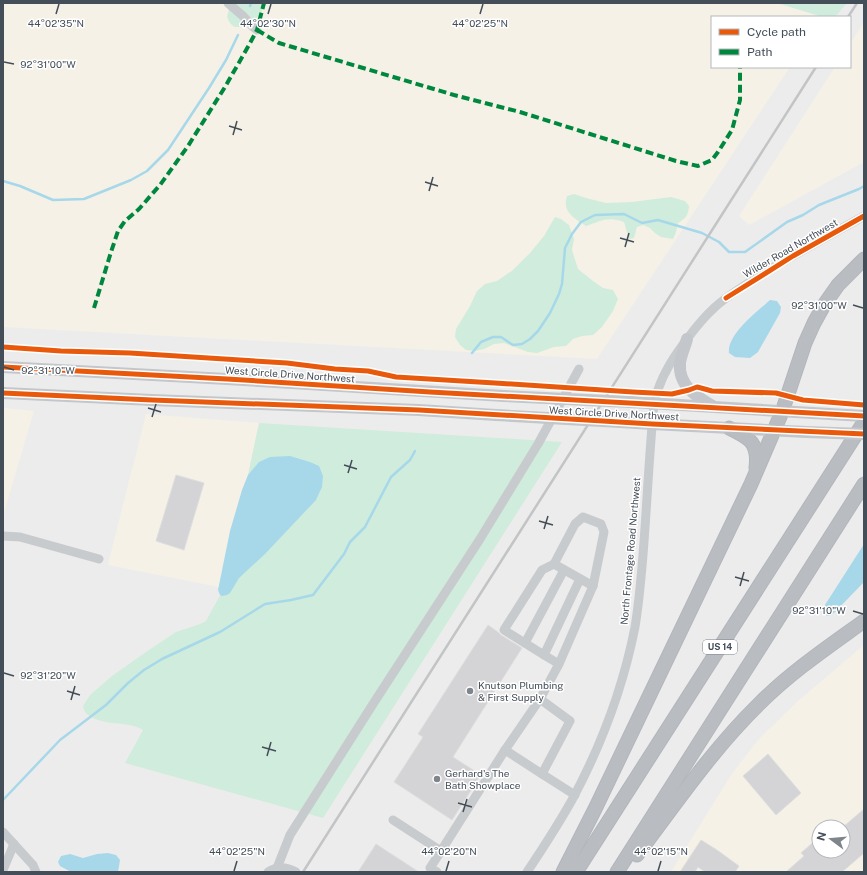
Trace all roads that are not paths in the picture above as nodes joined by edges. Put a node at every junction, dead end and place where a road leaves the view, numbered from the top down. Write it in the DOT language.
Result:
graph roads {
  1 [pos="228,3"];
  2 [pos="257,30"];
  3 [pos="864,216"];
  4 [pos="864,259"];
  5 [pos="687,339"];
  6 [pos="3,367"];
  7 [pos="579,369"];
  8 [pos="3,393"];
  9 [pos="654,404"];
  10 [pos="715,408"];
  11 [pos="782,412"];
  12 [pos="864,416"];
  13 [pos="864,422"];
  14 [pos="652,424"];
  15 [pos="729,428"];
  16 [pos="775,430"];
  17 [pos="864,434"];
  18 [pos="755,476"];
  19 [pos="864,484"];
  20 [pos="3,536"];
  21 [pos="98,559"];
  22 [pos="554,564"];
  23 [pos="564,570"];
  24 [pos="580,579"];
  25 [pos="593,586"];
  26 [pos="864,621"];
  27 [pos="525,643"];
  28 [pos="544,655"];
  29 [pos="560,664"];
  30 [pos="540,699"];
  31 [pos="505,750"];
  32 [pos="542,774"];
  33 [pos="575,795"];
  34 [pos="393,820"];
  35 [pos="3,832"];
  36 [pos="14,844"];
  37 [pos="440,851"];
  38 [pos="277,868"];
  39 [pos="3,870"];
  40 [pos="36,872"];
  41 [pos="268,872"];
  42 [pos="296,872"];
  43 [pos="437,872"];
  44 [pos="528,872"];
  45 [pos="563,872"];
  46 [pos="576,872"];
  47 [pos="616,872"];
  48 [pos="624,872"];
  1 -- 2 [label="street"];
  3 -- 5 [label="street, Wilder Road Northwest"];
  4 -- 11 [label="highway"];
  5 -- 9 [label="street, Wilder Road Northwest"];
  5 -- 10 [label="main road"];
  6 -- 9 [label="main road, West Circle Drive Northwest, bridge"];
  7 -- 38 [label="street"];
  8 -- 14 [label="main road, West Circle Drive Northwest, bridge"];
  9 -- 10 [label="main road, West Circle Drive Northwest"];
  9 -- 14 [label="street, Wilder Road Northwest"];
  10 -- 11 [label="main road, West Circle Drive Northwest"];
  11 -- 12 [label="main road, West Circle Drive Northwest"];
  11 -- 16 [label="highway"];
  13 -- 46 [label="highway, US 14"];
  14 -- 15 [label="main road, West Circle Drive Northwest"];
  14 -- 33 [label="street, North Frontage Road Northwest"];
  15 -- 16 [label="main road, West Circle Drive Northwest"];
  15 -- 18 [label="highway"];
  16 -- 17 [label="main road, West Circle Drive Northwest, bridge"];
  16 -- 18 [label="highway"];
  18 -- 45 [label="highway"];
  19 -- 47 [label="highway"];
  20 -- 21 [label="street"];
  22 -- 23 [label="street"];
  22 -- 25 [label="street"];
  22 -- 27 [label="street"];
  23 -- 24 [label="street"];
  23 -- 27 [label="street"];
  24 -- 25 [label="street"];
  24 -- 28 [label="street"];
  25 -- 29 [label="street"];
  26 -- 48 [label="highway"];
  27 -- 28 [label="street"];
  28 -- 29 [label="street"];
  29 -- 30 [label="street"];
  30 -- 31 [label="street"];
  30 -- 32 [label="street"];
  31 -- 32 [label="street"];
  31 -- 37 [label="street"];
  32 -- 33 [label="street"];
  33 -- 44 [label="street, North Frontage Road Northwest"];
  34 -- 37 [label="street"];
  35 -- 36 [label="street"];
  36 -- 39 [label="street"];
  36 -- 40 [label="street"];
  37 -- 43 [label="street"];
  38 -- 41 [label="street"];
  38 -- 42 [label="street"];
}
